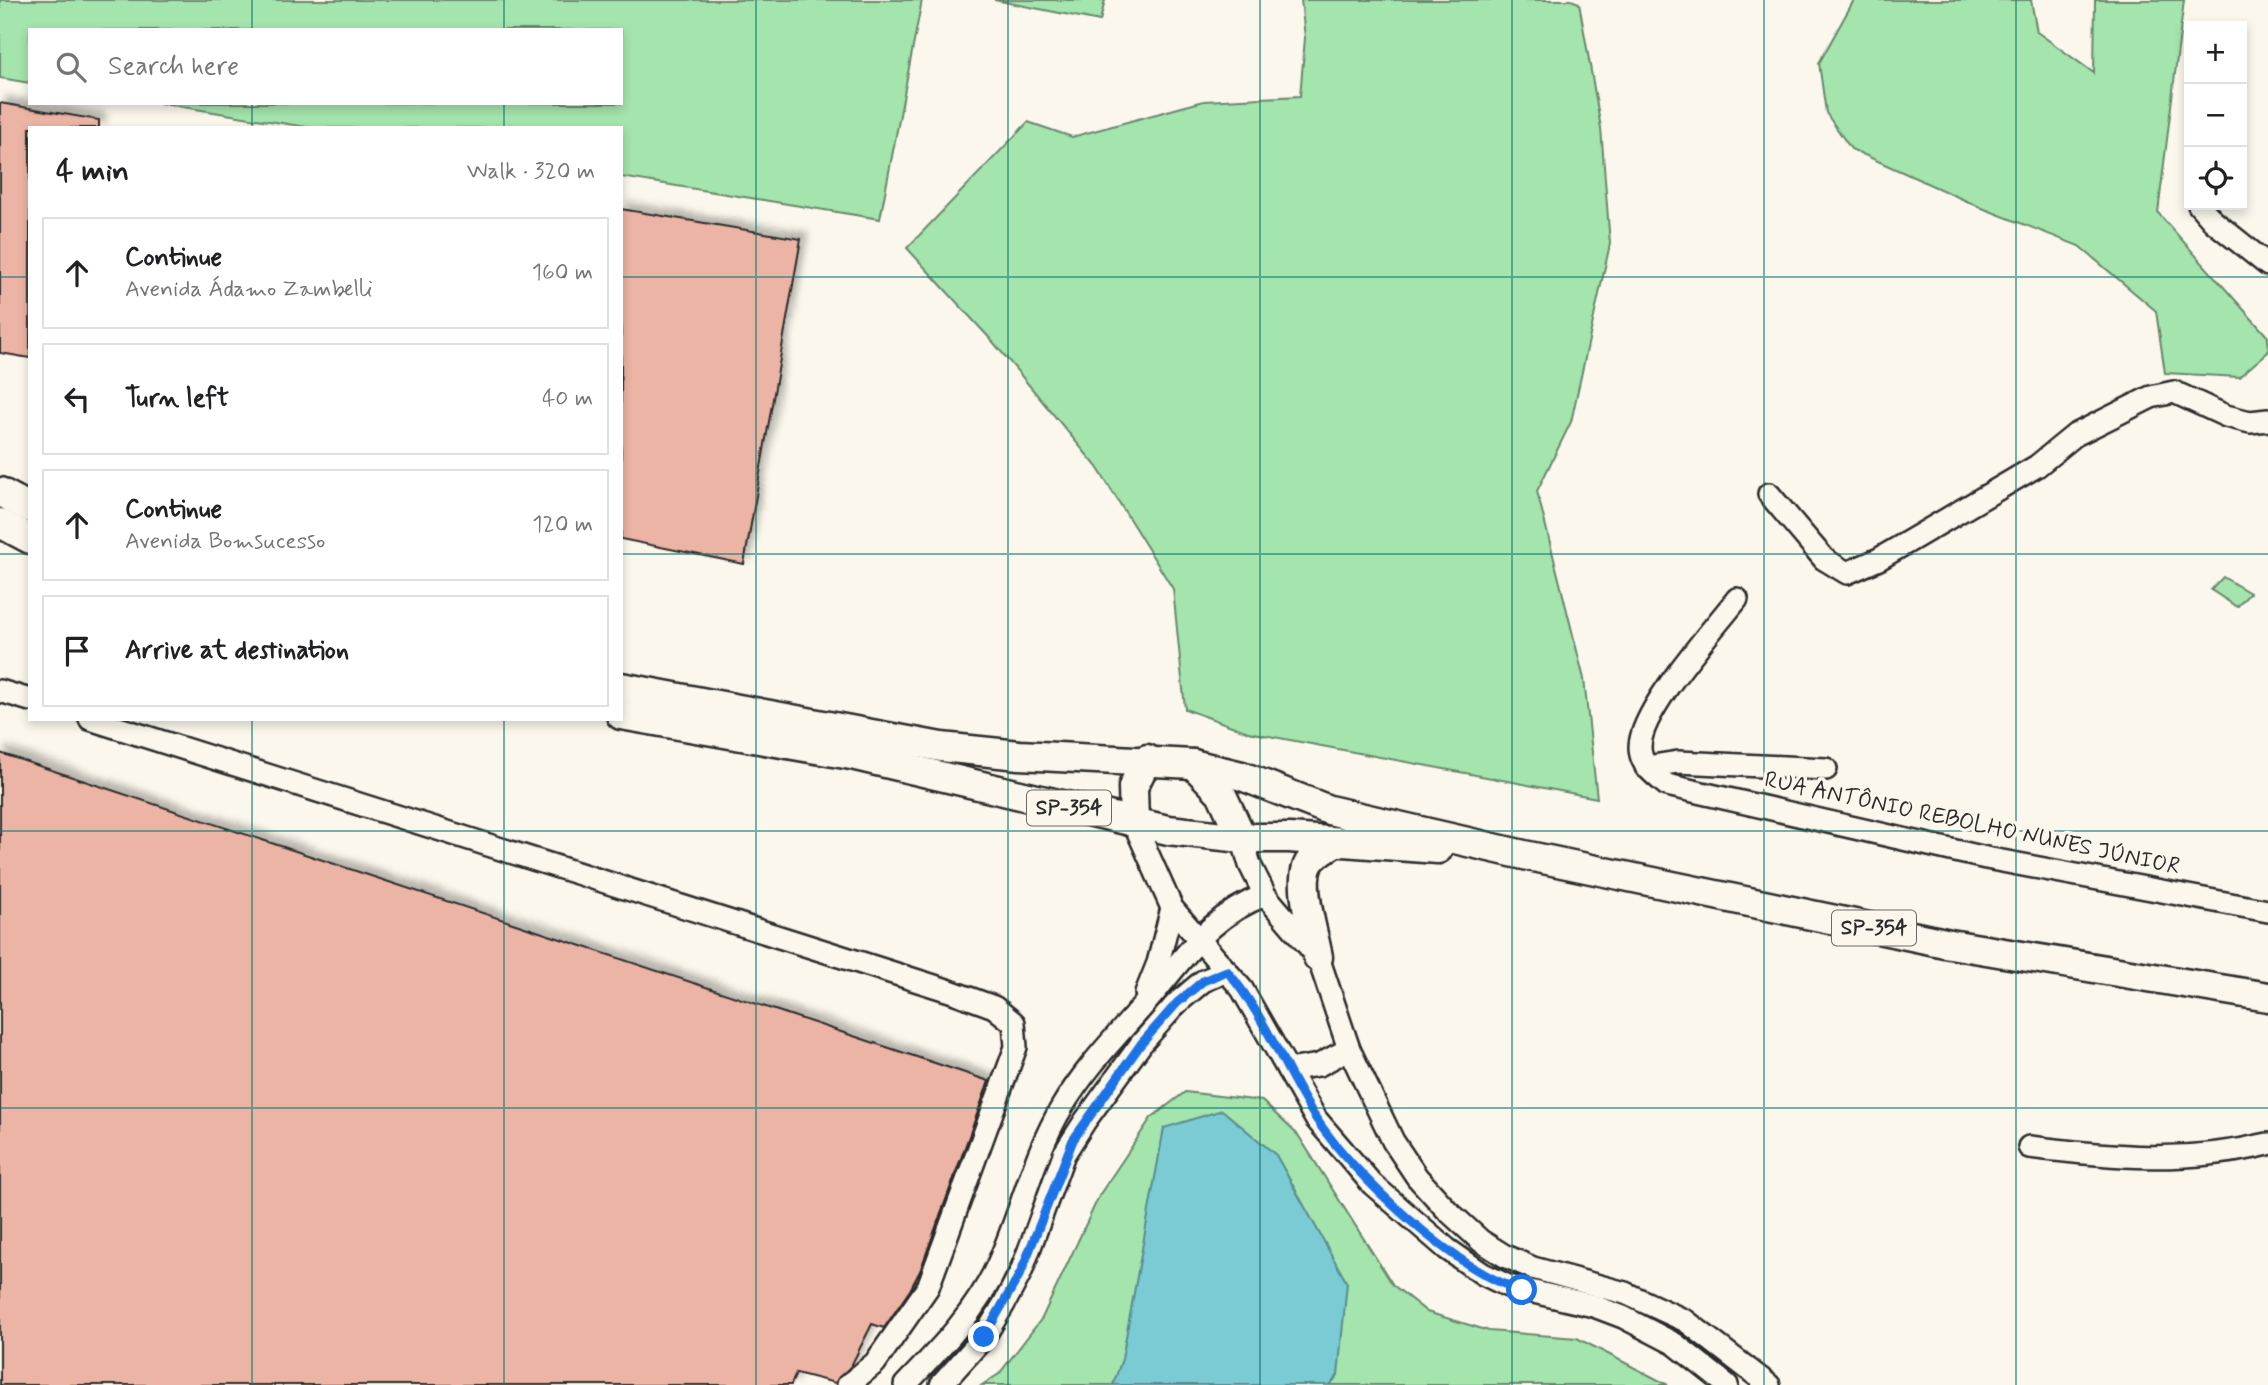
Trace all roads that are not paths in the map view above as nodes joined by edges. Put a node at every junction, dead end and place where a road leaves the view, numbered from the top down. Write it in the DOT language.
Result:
graph roads {
  1 [pos="2203,210"];
  2 [pos="2268,265"];
  3 [pos="2268,420"];
  4 [pos="0,492"];
  5 [pos="1769,494"];
  6 [pos="28,507"];
  7 [pos="0,523"];
  8 [pos="28,538"];
  9 [pos="1737,599"];
  10 [pos="623,687"];
  11 [pos="0,691"];
  12 [pos="28,699"];
  13 [pos="623,715"];
  14 [pos="96,721"];
  15 [pos="1147,759"];
  16 [pos="1193,764"];
  17 [pos="1646,767"];
  18 [pos="1826,769"];
  19 [pos="1134,823"];
  20 [pos="1242,838"];
  21 [pos="1335,842"];
  22 [pos="1524,855"];
  23 [pos="1265,895"];
  24 [pos="1172,908"];
  25 [pos="2268,911"];
  26 [pos="1197,939"];
  27 [pos="1318,957"];
  28 [pos="1227,971"];
  29 [pos="2268,998"];
  30 [pos="1137,1013"];
  31 [pos="1349,1049"];
  32 [pos="1288,1070"];
  33 [pos="2268,1144"];
  34 [pos="2029,1147"];
  35 [pos="848,1385"];
  36 [pos="905,1385"];
  37 [pos="941,1385"];
  38 [pos="1727,1385"];
  39 [pos="1769,1385"];
  1 -- 2 [label="street"];
  3 -- 5 [label="street"];
  4 -- 6 [label="main road"];
  7 -- 8 [label="main road"];
  9 -- 17 [label="street"];
  10 -- 15 [label="main road, SP-354"];
  11 -- 12 [label="street"];
  13 -- 19 [label="main road, SP-354"];
  14 -- 35 [label="street"];
  15 -- 16 [label="main road, SP-354"];
  15 -- 19 [label="main road"];
  16 -- 20 [label="main road"];
  16 -- 22 [label="main road, SP-354"];
  17 -- 18 [label="street"];
  17 -- 25 [label="street, RUA ANTÔNIO REBOLHO NUNES JÚNIOR"];
  19 -- 20 [label="main road, SP-354"];
  19 -- 24 [label="street"];
  20 -- 21 [label="main road, SP-354"];
  20 -- 23 [label="street"];
  21 -- 22 [label="main road, SP-354"];
  21 -- 27 [label="main road"];
  22 -- 29 [label="main road, SP-354"];
  23 -- 26 [label="street"];
  23 -- 27 [label="street"];
  24 -- 26 [label="street"];
  24 -- 30 [label="street"];
  26 -- 28 [label="street"];
  26 -- 30 [label="street"];
  27 -- 31 [label="street"];
  28 -- 32 [label="street"];
  28 -- 37 [label="street"];
  30 -- 36 [label="street"];
  31 -- 32 [label="street"];
  31 -- 39 [label="street"];
  32 -- 38 [label="street"];
  33 -- 34 [label="street"];
}
